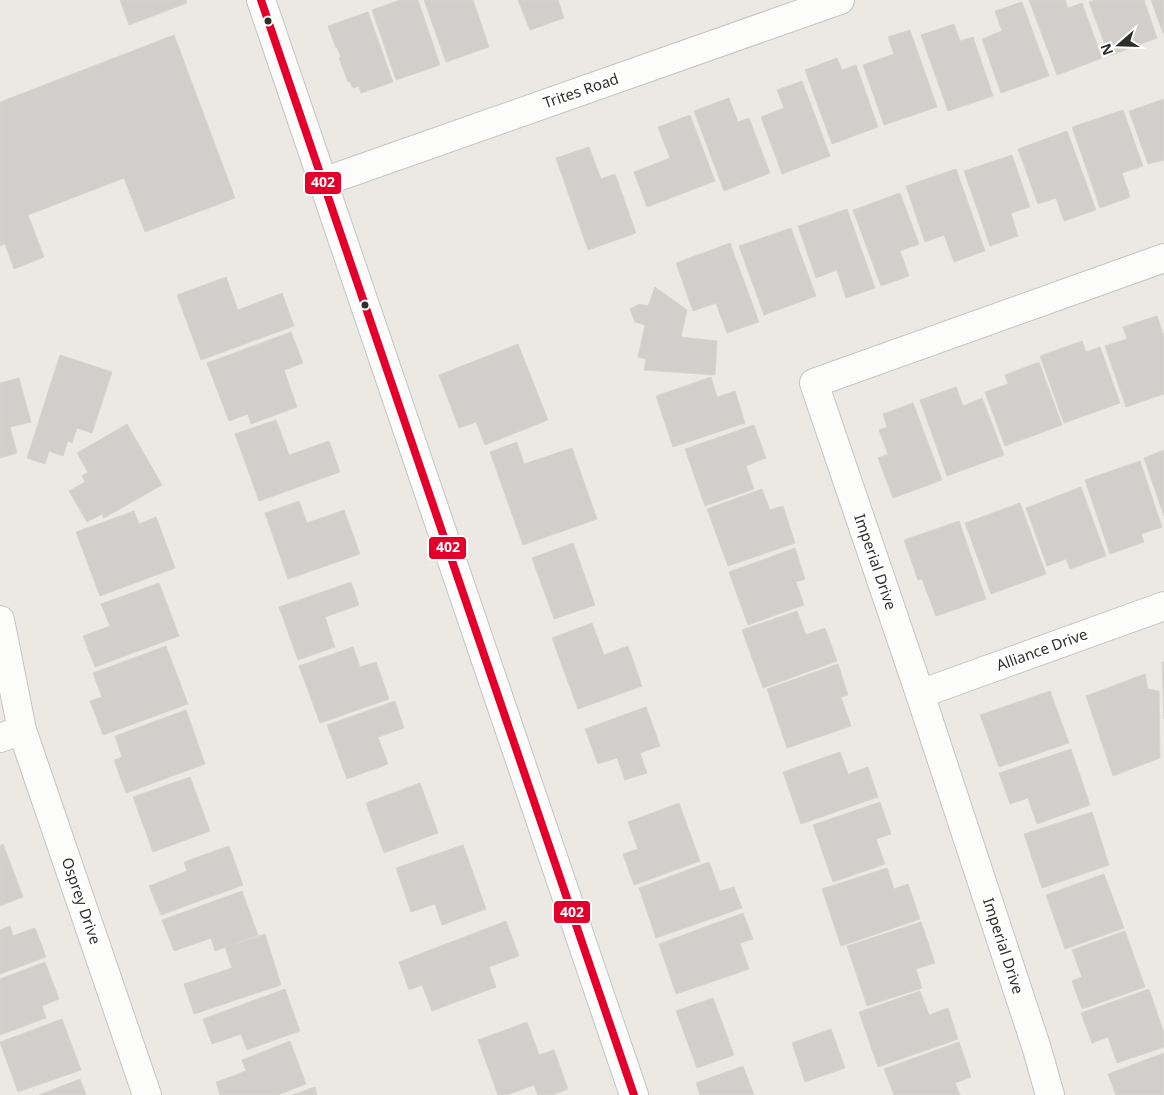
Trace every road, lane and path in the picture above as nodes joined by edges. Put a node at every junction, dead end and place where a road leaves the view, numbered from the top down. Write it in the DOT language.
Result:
graph roads {
  1 [pos="261,0"];
  2 [pos="840,0"];
  3 [pos="323,182"];
  4 [pos="1164,258"];
  5 [pos="1164,606"];
  6 [pos="0,620"];
  7 [pos="920,694"];
  8 [pos="11,734"];
  9 [pos="147,1095"];
  10 [pos="634,1095"];
  11 [pos="1050,1095"];
  1 -- 3 [label="street"];
  2 -- 3 [label="street, Trites Road"];
  3 -- 10 [label="street"];
  4 -- 7 [label="street, Imperial Drive"];
  5 -- 7 [label="street, Alliance Drive"];
  6 -- 8 [label="street, Osprey Drive"];
  7 -- 11 [label="street, Imperial Drive"];
  8 -- 9 [label="street, Osprey Drive"];
}
